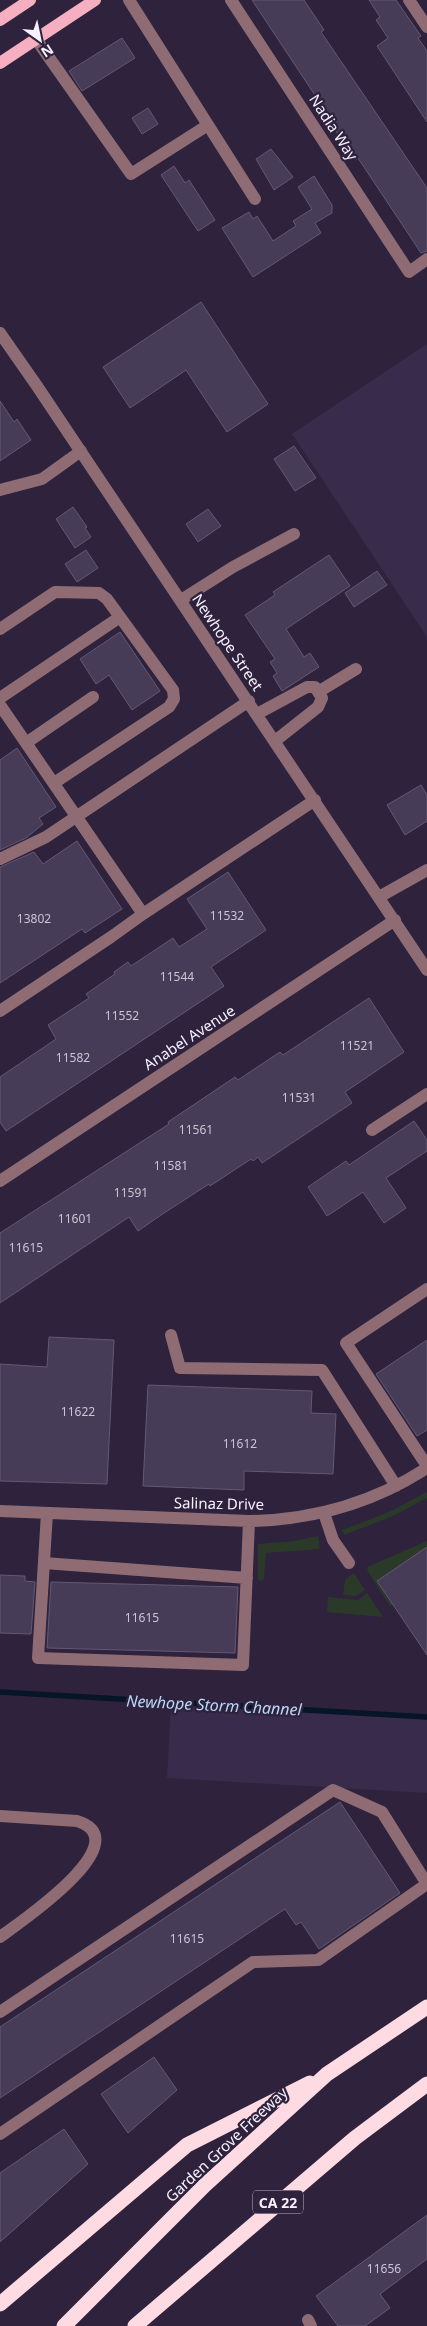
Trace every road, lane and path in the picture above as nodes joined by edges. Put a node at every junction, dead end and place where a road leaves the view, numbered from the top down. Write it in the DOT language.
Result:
graph roads {
  1 [pos="30,0"];
  2 [pos="95,0"];
  3 [pos="129,0"];
  4 [pos="231,0"];
  5 [pos="409,0"];
  6 [pos="0,20"];
  7 [pos="427,26"];
  8 [pos="36,39"];
  9 [pos="0,63"];
  10 [pos="208,125"];
  11 [pos="255,199"];
  12 [pos="427,259"];
  13 [pos="1,336"];
  14 [pos="81,451"];
  15 [pos="0,490"];
  16 [pos="294,534"];
  17 [pos="181,600"];
  18 [pos="120,617"];
  19 [pos="0,629"];
  20 [pos="356,669"];
  21 [pos="318,692"];
  22 [pos="93,697"];
  23 [pos="0,698"];
  24 [pos="248,702"];
  25 [pos="0,705"];
  26 [pos="257,714"];
  27 [pos="275,741"];
  28 [pos="26,743"];
  29 [pos="54,784"];
  30 [pos="314,800"];
  31 [pos="76,816"];
  32 [pos="0,859"];
  33 [pos="427,870"];
  34 [pos="379,897"];
  35 [pos="143,914"];
  36 [pos="395,920"];
  37 [pos="427,970"];
  38 [pos="0,1011"];
  39 [pos="427,1094"];
  40 [pos="372,1130"];
  41 [pos="0,1181"];
  42 [pos="427,1289"];
  43 [pos="171,1335"];
  44 [pos="427,1467"];
  45 [pos="396,1486"];
  46 [pos="0,1511"];
  47 [pos="48,1513"];
  48 [pos="324,1513"];
  49 [pos="249,1521"];
  50 [pos="44,1563"];
  51 [pos="349,1563"];
  52 [pos="247,1578"];
  53 [pos="0,1816"];
  54 [pos="427,1884"];
  55 [pos="0,1936"];
  56 [pos="427,2007"];
  57 [pos="0,2012"];
  58 [pos="327,2074"];
  59 [pos="427,2084"];
  60 [pos="0,2134"];
  61 [pos="0,2304"];
  62 [pos="64,2326"];
  63 [pos="135,2326"];
  1 -- 6 [label="main road"];
  2 -- 8 [label="main road"];
  3 -- 10 [label="street"];
  4 -- 12 [label="street, Nadia Way"];
  5 -- 7 [label="street"];
  8 -- 9 [label="main road"];
  8 -- 10 [label="street"];
  10 -- 11 [label="street"];
  13 -- 14 [label="street, Newhope Street"];
  14 -- 15 [label="street"];
  14 -- 17 [label="street, Newhope Street"];
  16 -- 17 [label="street"];
  17 -- 24 [label="street, Newhope Street"];
  18 -- 19 [label="street"];
  18 -- 23 [label="street"];
  18 -- 29 [label="street"];
  20 -- 21 [label="street"];
  21 -- 26 [label="street"];
  21 -- 27 [label="street"];
  22 -- 28 [label="street"];
  24 -- 26 [label="street, Newhope Street"];
  24 -- 31 [label="street"];
  25 -- 28 [label="street"];
  26 -- 27 [label="street, Newhope Street"];
  27 -- 30 [label="street, Newhope Street"];
  28 -- 29 [label="street"];
  29 -- 31 [label="street"];
  30 -- 34 [label="street, Newhope Street"];
  30 -- 35 [label="street"];
  31 -- 32 [label="street"];
  31 -- 35 [label="street"];
  33 -- 34 [label="street"];
  34 -- 36 [label="street, Newhope Street"];
  35 -- 38 [label="street"];
  36 -- 37 [label="street, Newhope Street"];
  36 -- 41 [label="street, Anabel Avenue"];
  39 -- 40 [label="street"];
  42 -- 44 [label="street"];
  43 -- 45 [label="street"];
  44 -- 45 [label="street, Salinaz Drive"];
  45 -- 48 [label="street, Salinaz Drive"];
  46 -- 47 [label="street, Salinaz Drive"];
  47 -- 49 [label="street, Salinaz Drive"];
  47 -- 50 [label="street"];
  48 -- 49 [label="street, Salinaz Drive"];
  48 -- 51 [label="street"];
  49 -- 52 [label="street"];
  50 -- 52 [label="street"];
  50 -- 52 [label="street"];
  53 -- 55 [label="street"];
  54 -- 57 [label="street"];
  54 -- 60 [label="street"];
  56 -- 58 [label="highway, Garden Grove Freeway"];
  58 -- 61 [label="highway"];
  58 -- 62 [label="highway, Garden Grove Freeway"];
  59 -- 63 [label="highway, CA 22"];
}
